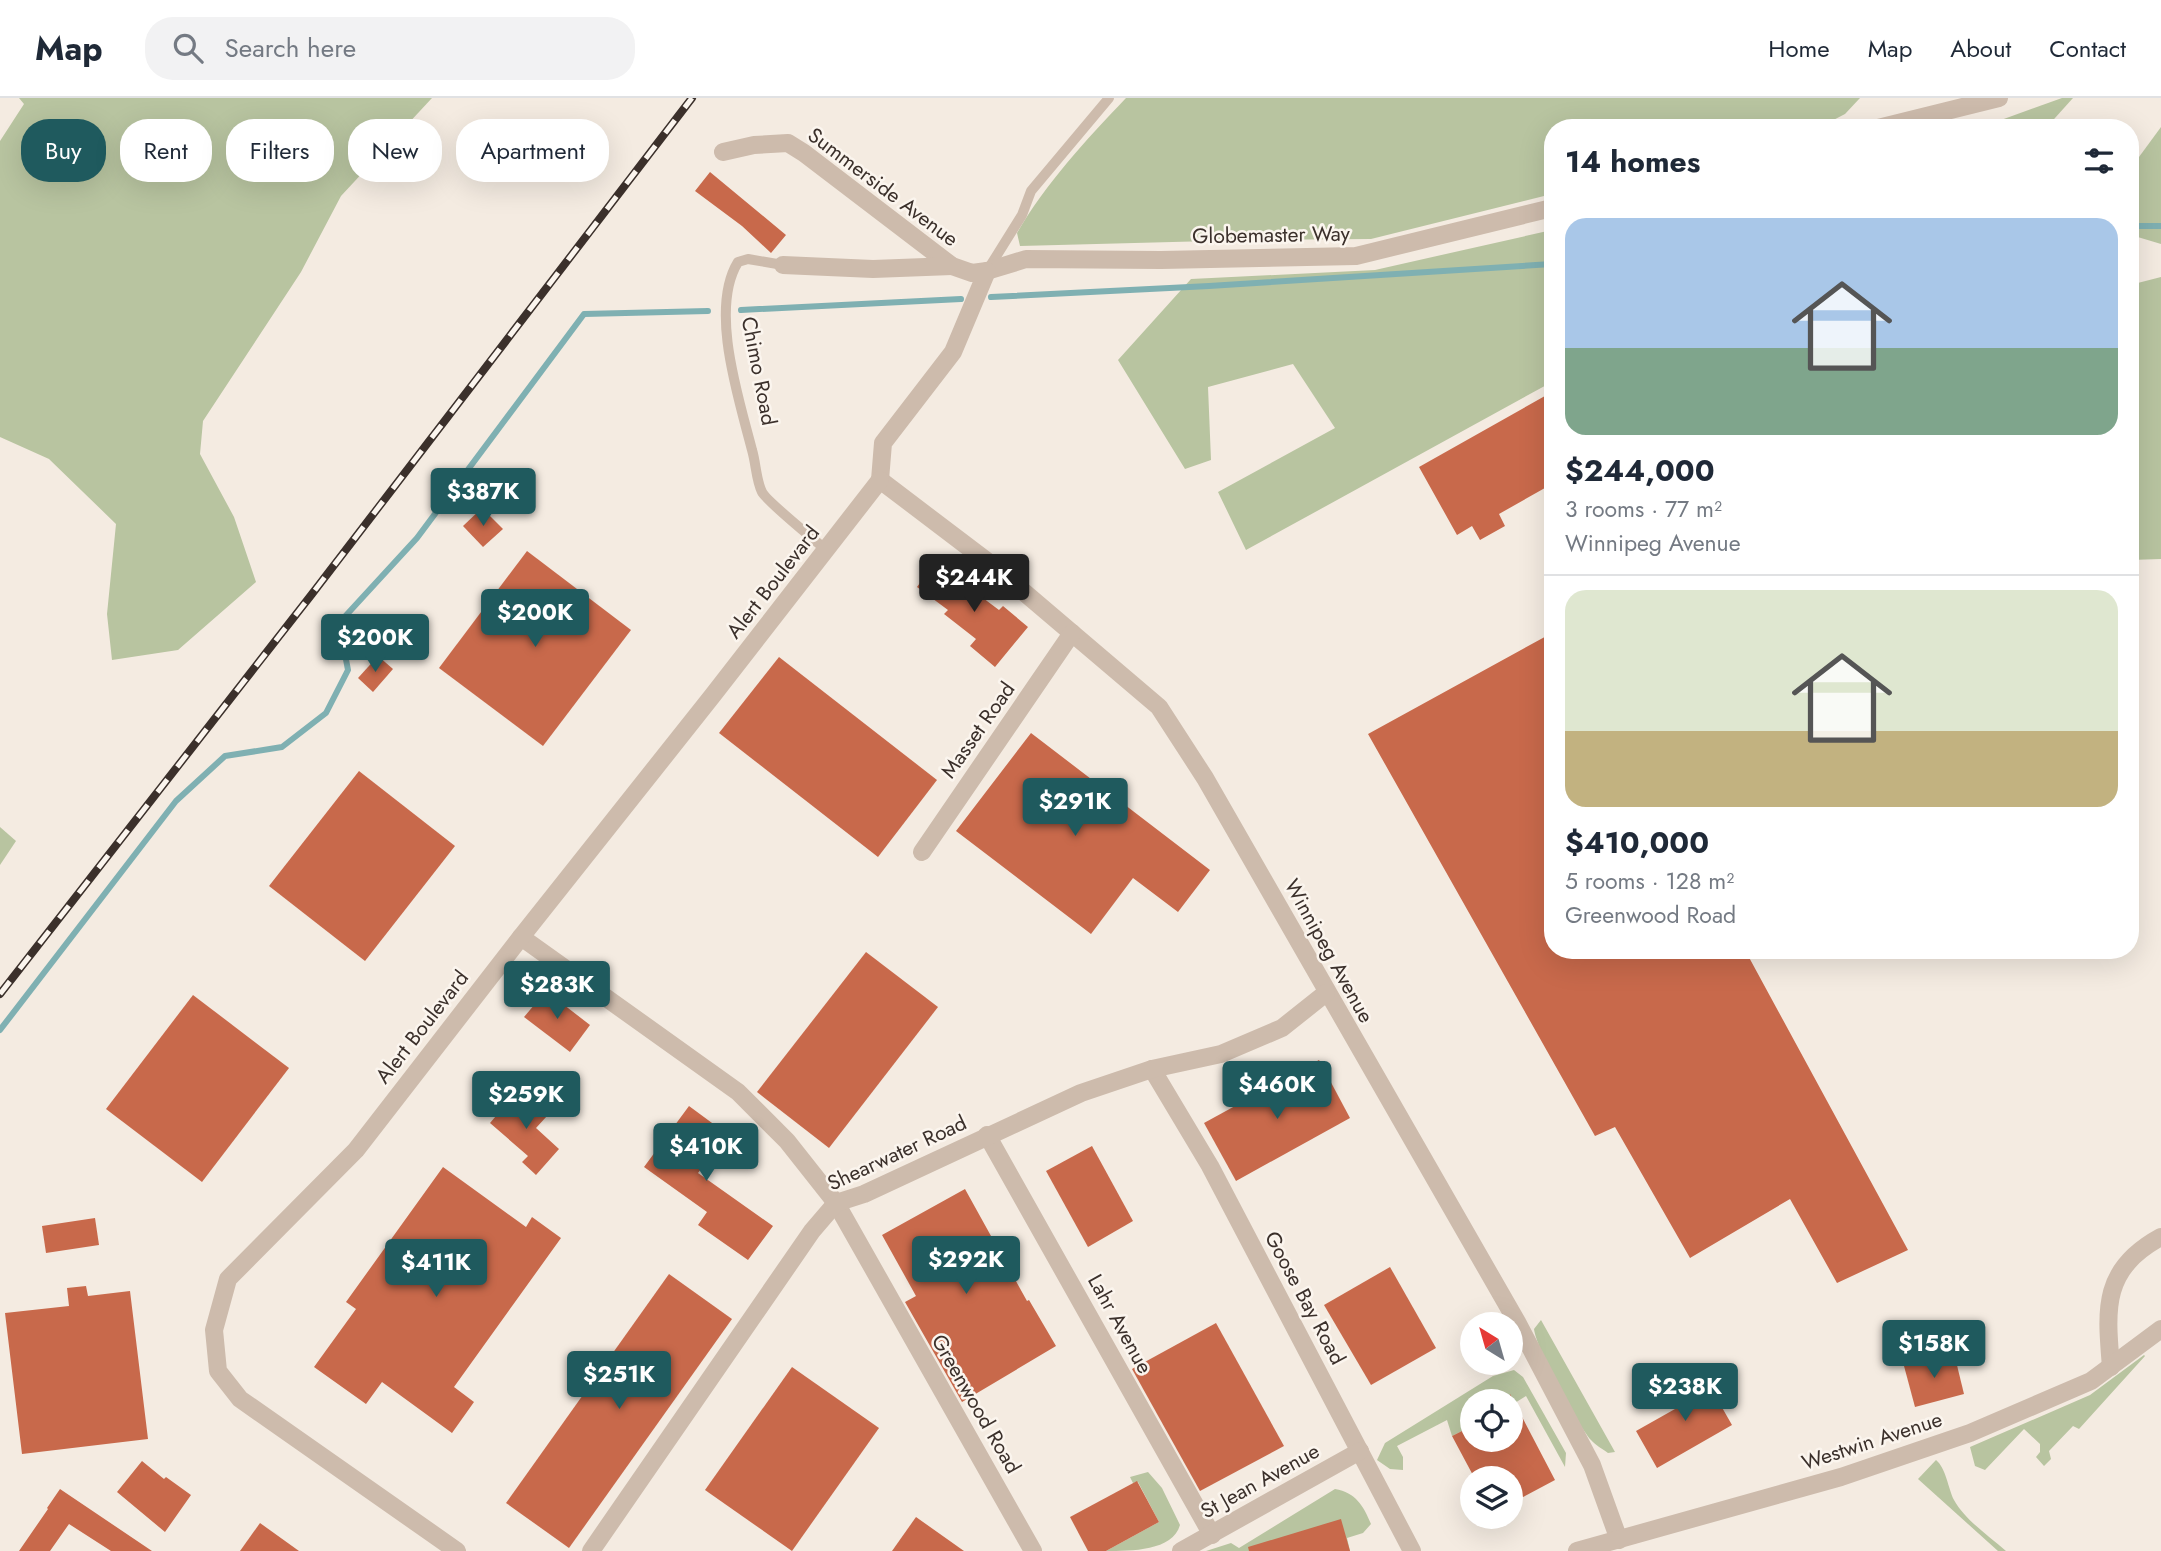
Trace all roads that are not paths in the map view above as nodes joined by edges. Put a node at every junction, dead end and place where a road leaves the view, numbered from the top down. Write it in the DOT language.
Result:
graph roads {
  1 [pos="1109,98"];
  2 [pos="1999,98"];
  3 [pos="1914,119"];
  4 [pos="723,152"];
  5 [pos="1544,210"];
  6 [pos="783,265"];
  7 [pos="952,267"];
  8 [pos="987,271"];
  9 [pos="880,480"];
  10 [pos="826,550"];
  11 [pos="1072,633"];
  12 [pos="922,852"];
  13 [pos="520,937"];
  14 [pos="1326,993"];
  15 [pos="1152,1069"];
  16 [pos="987,1135"];
  17 [pos="835,1203"];
  18 [pos="2161,1237"];
  19 [pos="2161,1329"];
  20 [pos="2111,1367"];
  21 [pos="1360,1451"];
  22 [pos="1212,1535"];
  23 [pos="1619,1540"];
  24 [pos="457,1551"];
  25 [pos="591,1551"];
  26 [pos="1033,1551"];
  27 [pos="1181,1551"];
  28 [pos="1412,1551"];
  29 [pos="1577,1551"];
  1 -- 8 [label="lane"];
  2 -- 3 [label="street"];
  4 -- 7 [label="street, Summerside Avenue"];
  5 -- 8 [label="street, Globemaster Way"];
  6 -- 7 [label="street, Chimo Road"];
  6 -- 10 [label="lane, Chimo Road"];
  7 -- 8 [label="street, Summerside Avenue"];
  8 -- 9 [label="street"];
  9 -- 10 [label="street, Alert Boulevard"];
  9 -- 11 [label="street, Winnipeg Avenue"];
  10 -- 13 [label="street, Alert Boulevard"];
  11 -- 12 [label="street, Masset Road"];
  11 -- 14 [label="street, Winnipeg Avenue"];
  13 -- 17 [label="street, Greenwood Road"];
  13 -- 24 [label="street, Alert Boulevard"];
  14 -- 15 [label="street, Shearwater Road"];
  14 -- 23 [label="street, Winnipeg Avenue"];
  15 -- 16 [label="street, Shearwater Road"];
  15 -- 21 [label="street, Goose Bay Road"];
  16 -- 17 [label="street, Shearwater Road"];
  16 -- 22 [label="street, Lahr Avenue"];
  17 -- 25 [label="street, Shearwater Road"];
  17 -- 26 [label="street, Greenwood Road"];
  18 -- 20 [label="street"];
  19 -- 20 [label="street, Westwin Avenue"];
  20 -- 23 [label="street, Westwin Avenue"];
  21 -- 22 [label="street, St Jean Avenue"];
  21 -- 28 [label="street, Goose Bay Road"];
  22 -- 27 [label="street, St Jean Avenue"];
  23 -- 29 [label="street, Westwin Avenue"];
}
